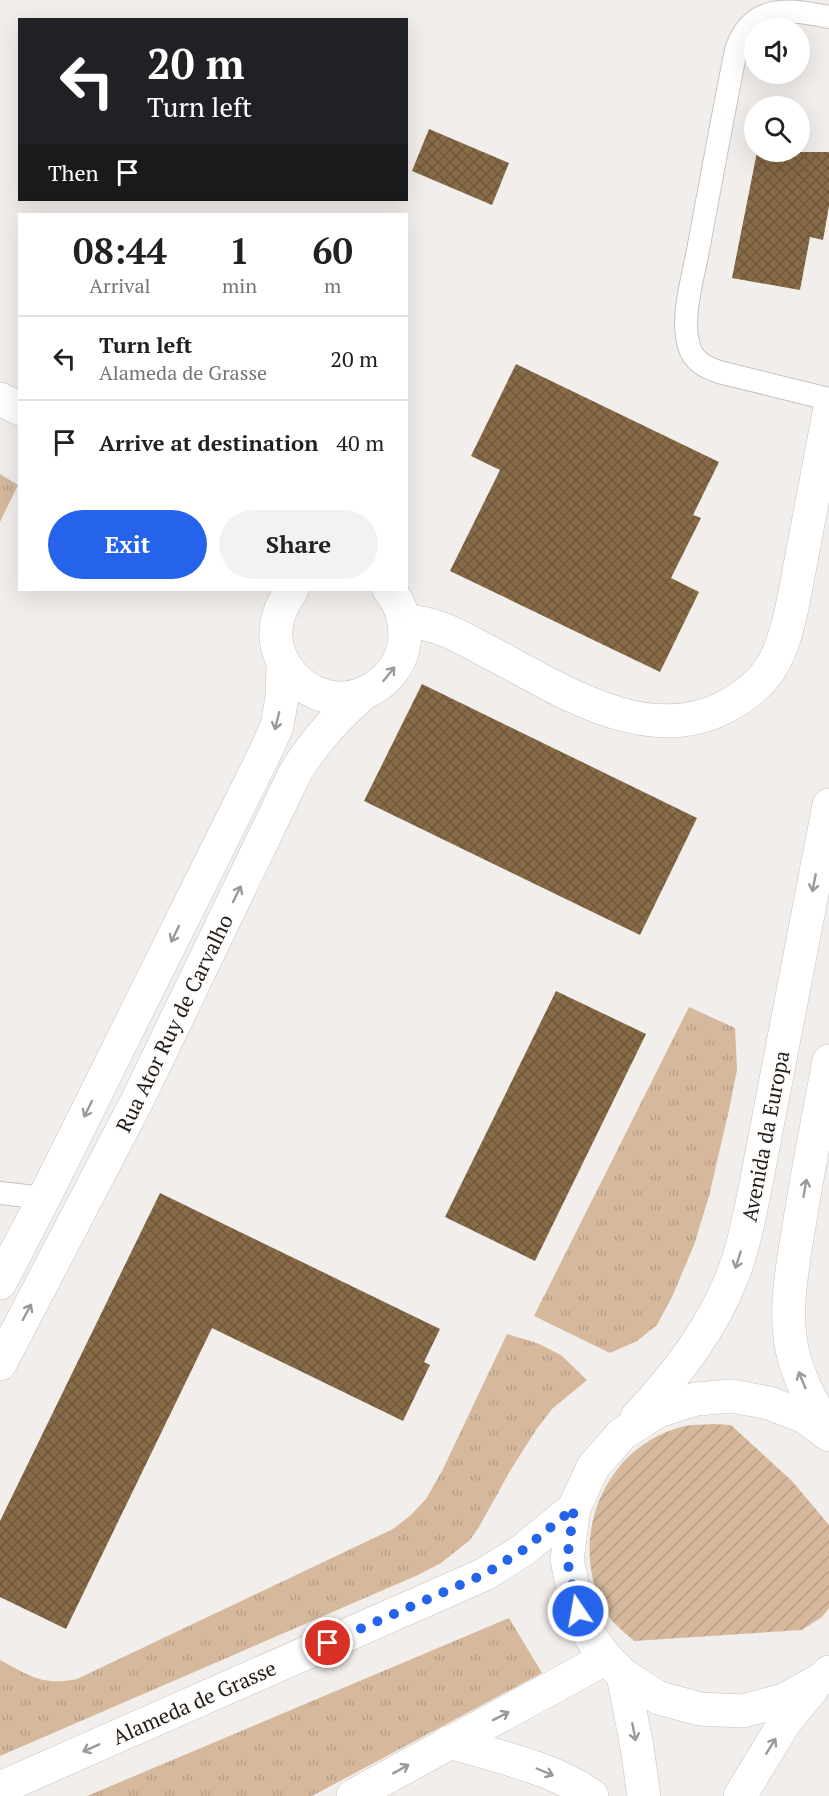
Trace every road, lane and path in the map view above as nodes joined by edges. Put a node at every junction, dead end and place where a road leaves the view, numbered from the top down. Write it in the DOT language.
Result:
graph roads {
  1 [pos="829,17"];
  2 [pos="0,399"];
  3 [pos="829,399"];
  4 [pos="18,408"];
  5 [pos="829,413"];
  6 [pos="291,591"];
  7 [pos="390,591"];
  8 [pos="404,621"];
  9 [pos="283,663"];
  10 [pos="363,694"];
  11 [pos="829,805"];
  12 [pos="829,1061"];
  13 [pos="0,1193"];
  14 [pos="44,1198"];
  15 [pos="0,1283"];
  16 [pos="0,1364"];
  17 [pos="622,1434"];
  18 [pos="829,1434"];
  19 [pos="574,1508"];
  20 [pos="614,1666"];
  21 [pos="825,1676"];
  22 [pos="449,1742"];
  23 [pos="0,1788"];
  24 [pos="353,1796"];
  25 [pos="592,1796"];
  26 [pos="644,1796"];
  27 [pos="740,1796"];
  1 -- 3 [label="lane"];
  2 -- 4 [label="street"];
  5 -- 8 [label="street"];
  6 -- 9 [label="street"];
  7 -- 8 [label="street"];
  10 -- 8 [label="street, Rua Ator Ruy de Carvalho, one-way"];
  9 -- 10 [label="street"];
  9 -- 14 [label="street, Rua Ator Ruy de Carvalho, one-way"];
  16 -- 10 [label="street, Rua Ator Ruy de Carvalho, one-way"];
  11 -- 17 [label="street, Avenida da Europa, one-way"];
  18 -- 12 [label="street, one-way"];
  13 -- 14 [label="lane"];
  14 -- 15 [label="street, Rua Ator Ruy de Carvalho"];
  17 -- 18 [label="street"];
  17 -- 19 [label="street"];
  19 -- 20 [label="street"];
  19 -- 23 [label="street, Alameda de Grasse, one-way"];
  20 -- 21 [label="street"];
  22 -- 20 [label="street, one-way"];
  20 -- 26 [label="street, one-way"];
  27 -- 21 [label="street, one-way"];
  24 -- 22 [label="street, one-way"];
  22 -- 25 [label="street, one-way"];
}
